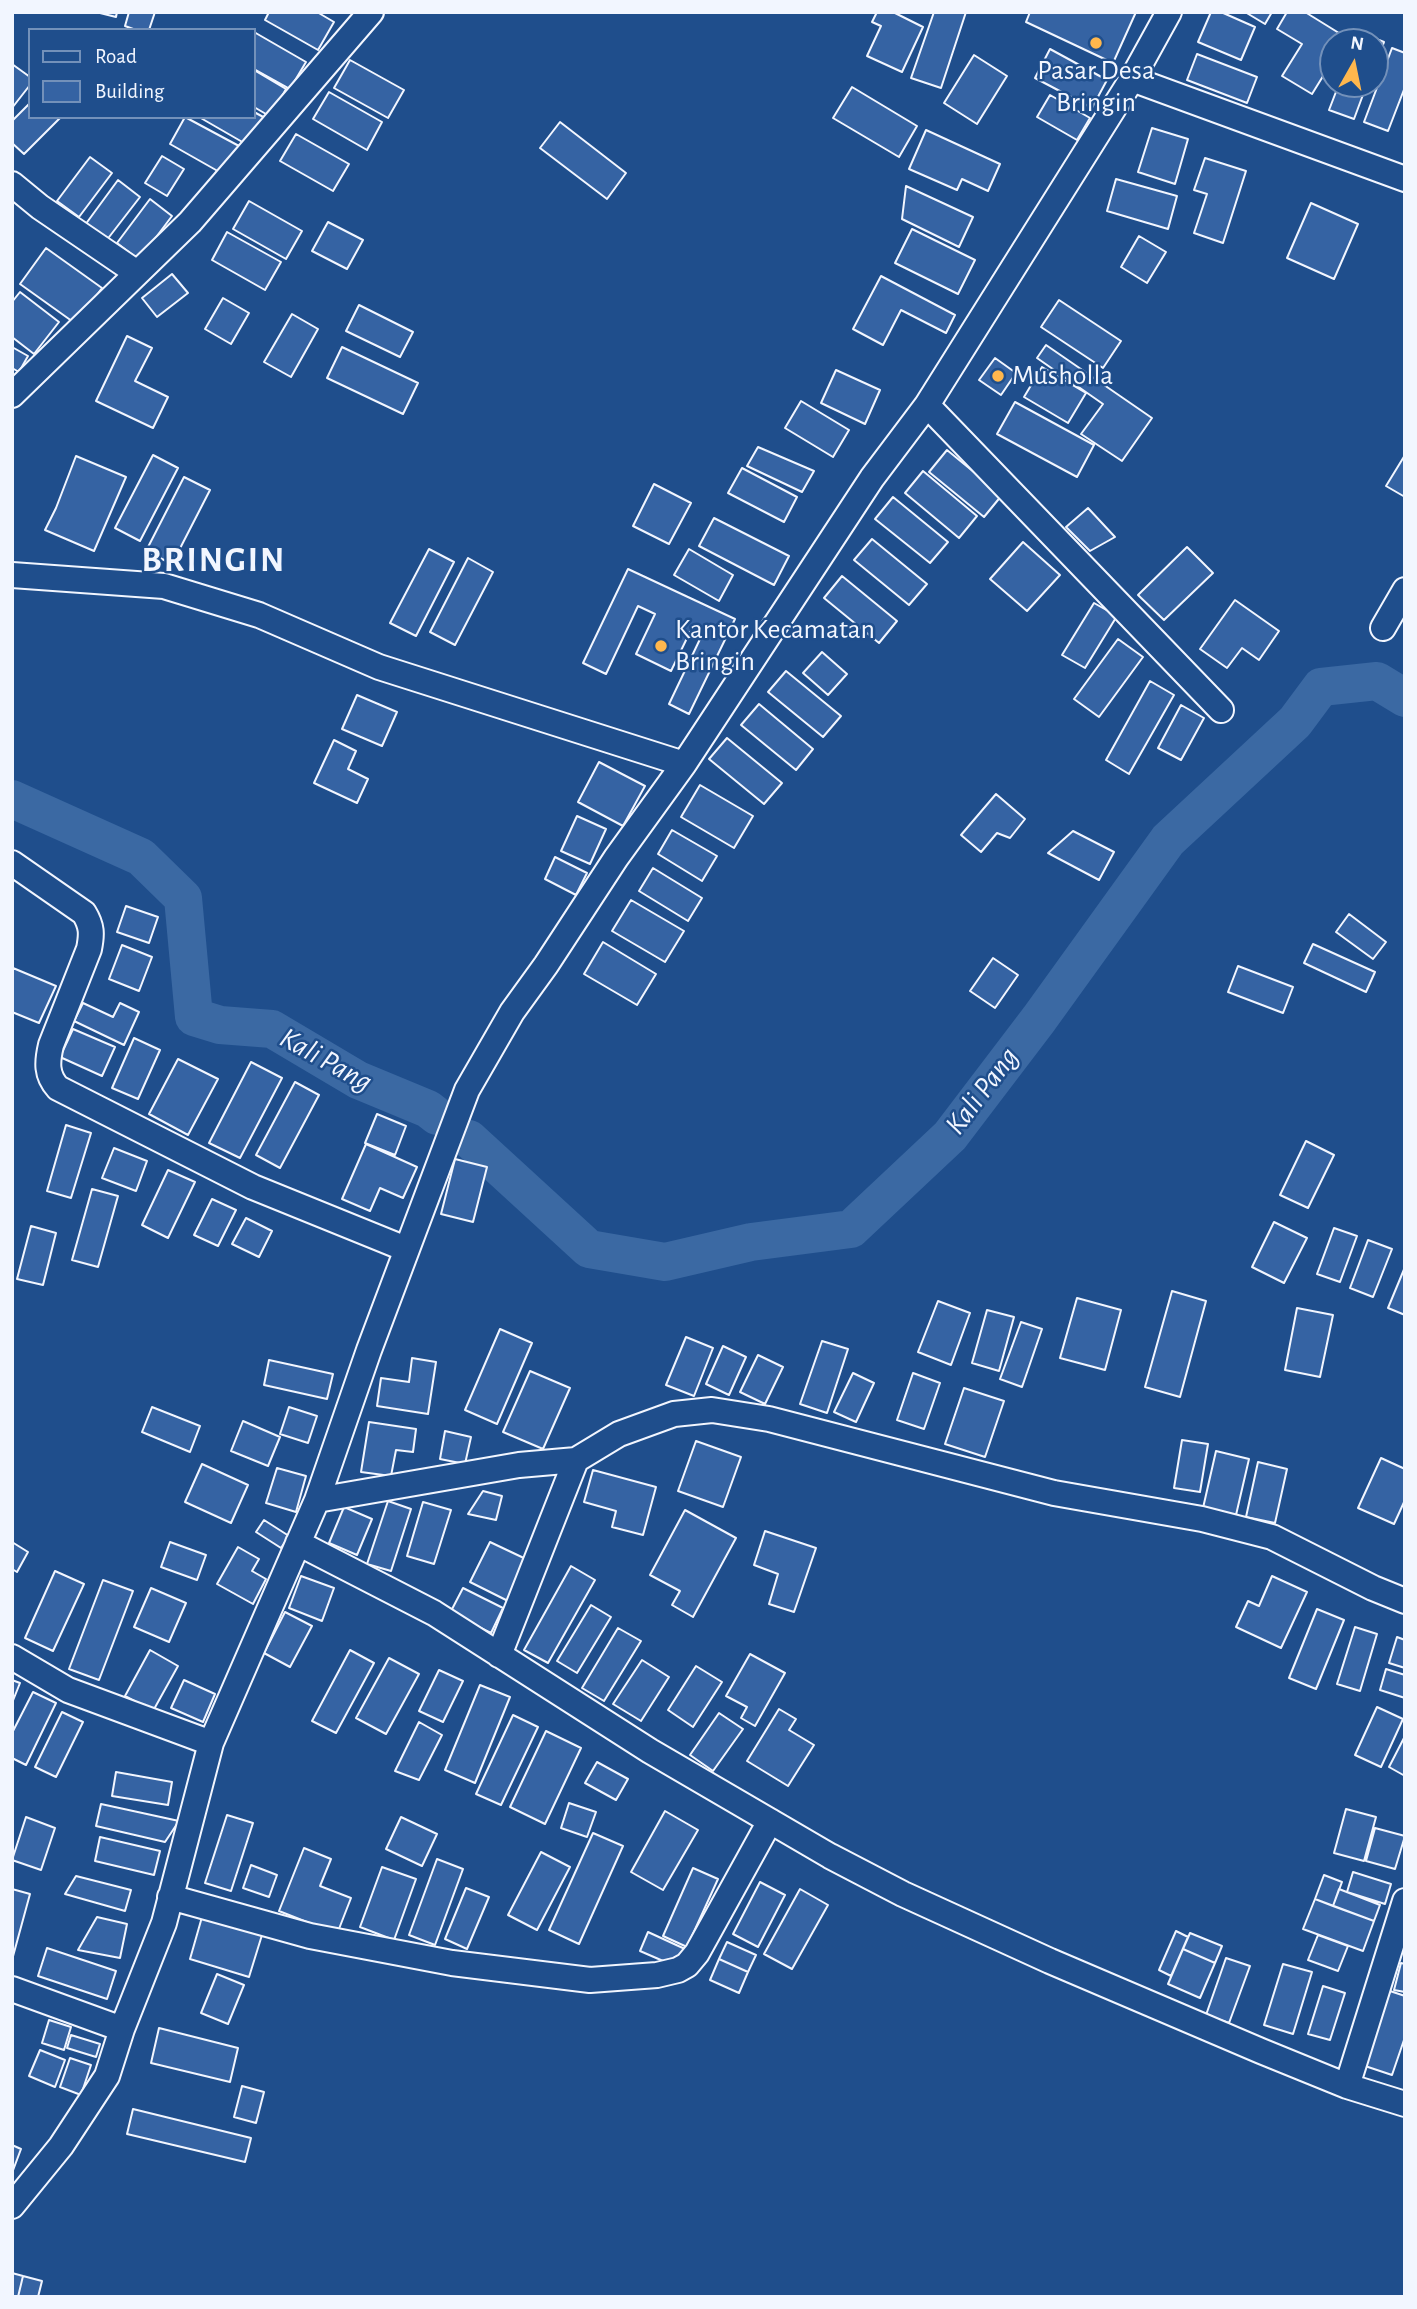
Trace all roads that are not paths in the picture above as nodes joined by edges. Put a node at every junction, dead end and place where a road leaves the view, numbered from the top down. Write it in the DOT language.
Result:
graph roads {
  1 [pos="371,12"];
  2 [pos="1169,12"];
  3 [pos="1132,79"];
  4 [pos="1405,179"];
  5 [pos="12,184"];
  6 [pos="137,273"];
  7 [pos="12,395"];
  8 [pos="927,405"];
  9 [pos="12,575"];
  10 [pos="1405,590"];
  11 [pos="1383,628"];
  12 [pos="1221,710"];
  13 [pos="684,764"];
  14 [pos="12,863"];
  15 [pos="406,1249"];
  16 [pos="576,1460"];
  17 [pos="317,1500"];
  18 [pos="298,1543"];
  19 [pos="1405,1601"];
  20 [pos="499,1655"];
  21 [pos="12,1657"];
  22 [pos="211,1743"];
  23 [pos="770,1821"];
  24 [pos="170,1897"];
  25 [pos="1405,1901"];
  26 [pos="12,1989"];
  27 [pos="122,2029"];
  28 [pos="1347,2085"];
  29 [pos="1405,2104"];
  30 [pos="12,2206"];
  1 -- 6 [label="street"];
  2 -- 3 [label="street"];
  3 -- 4 [label="street"];
  3 -- 8 [label="street"];
  5 -- 6 [label="street"];
  6 -- 7 [label="street"];
  8 -- 12 [label="street"];
  8 -- 13 [label="street"];
  9 -- 13 [label="street"];
  10 -- 11 [label="street"];
  13 -- 15 [label="street"];
  14 -- 15 [label="street"];
  15 -- 17 [label="street"];
  16 -- 17 [label="street"];
  16 -- 19 [label="street"];
  16 -- 20 [label="street"];
  17 -- 18 [label="street"];
  18 -- 20 [label="street"];
  18 -- 22 [label="street"];
  20 -- 23 [label="street"];
  21 -- 22 [label="street"];
  22 -- 24 [label="street"];
  23 -- 24 [label="street"];
  23 -- 28 [label="street"];
  24 -- 27 [label="street"];
  25 -- 28 [label="street"];
  26 -- 27 [label="street"];
  27 -- 30 [label="street"];
  28 -- 29 [label="street"];
}
